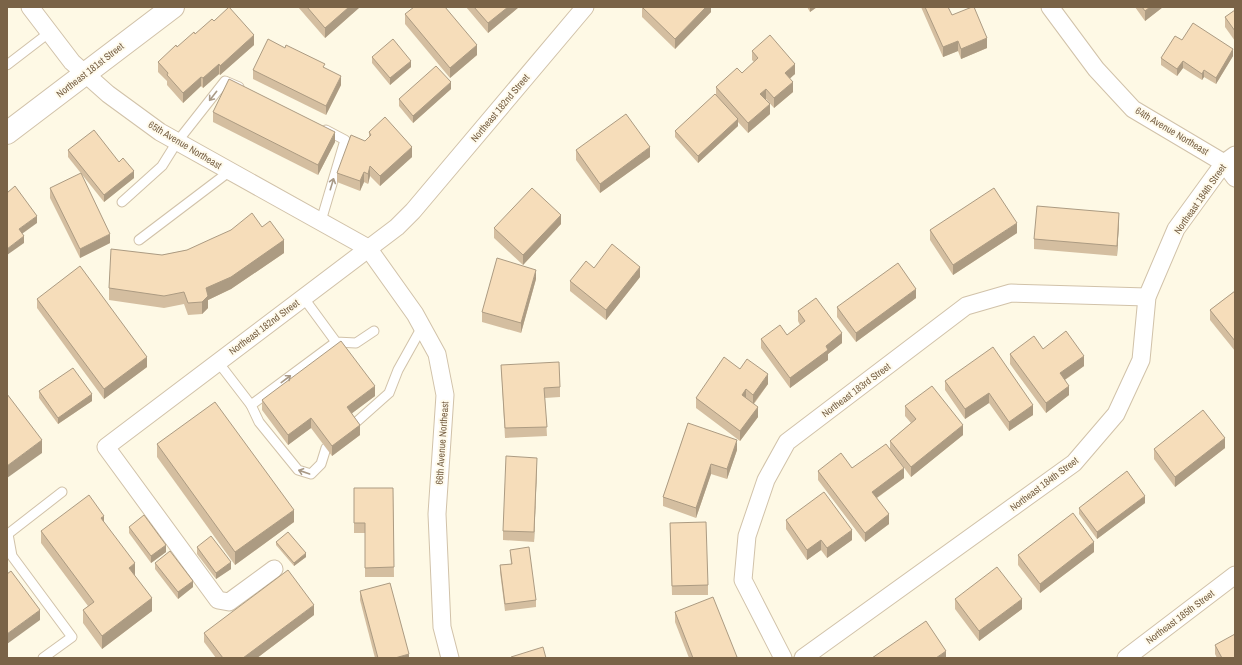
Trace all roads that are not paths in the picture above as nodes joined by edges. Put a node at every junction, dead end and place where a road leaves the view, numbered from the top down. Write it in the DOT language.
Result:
graph roads {
  1 [pos="30,7"];
  2 [pos="173,7"];
  3 [pos="585,7"];
  4 [pos="1050,7"];
  5 [pos="50,32"];
  6 [pos="7,65"];
  7 [pos="86,74"];
  8 [pos="246,91"];
  9 [pos="317,126"];
  10 [pos="7,133"];
  11 [pos="177,142"];
  12 [pos="1230,159"];
  13 [pos="230,171"];
  14 [pos="1235,178"];
  15 [pos="122,202"];
  16 [pos="320,221"];
  17 [pos="139,240"];
  18 [pos="368,248"];
  19 [pos="303,297"];
  20 [pos="1147,297"];
  21 [pos="422,327"];
  22 [pos="374,331"];
  23 [pos="336,342"];
  24 [pos="218,362"];
  25 [pos="251,405"];
  26 [pos="354,425"];
  27 [pos="326,448"];
  28 [pos="62,492"];
  29 [pos="7,534"];
  30 [pos="274,569"];
  31 [pos="1235,575"];
  32 [pos="43,658"];
  33 [pos="450,658"];
  34 [pos="783,658"];
  35 [pos="803,658"];
  36 [pos="1126,658"];
  1 -- 5 [label="street, 65th Avenue Northeast"];
  2 -- 7 [label="street, Northeast 181st Street"];
  3 -- 18 [label="street, Northeast 182nd Street"];
  4 -- 12 [label="street, 64th Avenue Northeast"];
  5 -- 6 [label="lane"];
  5 -- 7 [label="street, 65th Avenue Northeast"];
  7 -- 10 [label="street, Northeast 181st Street"];
  7 -- 11 [label="street, 65th Avenue Northeast"];
  8 -- 11 [label="lane, one-way"];
  16 -- 9 [label="lane, one-way"];
  11 -- 13 [label="street, 65th Avenue Northeast"];
  11 -- 15 [label="lane"];
  12 -- 14 [label="street, 64th Avenue Northeast"];
  12 -- 20 [label="street, Northeast 184th Street"];
  13 -- 16 [label="street, 65th Avenue Northeast"];
  13 -- 17 [label="lane"];
  16 -- 18 [label="street, 65th Avenue Northeast"];
  18 -- 19 [label="street, Northeast 182nd Street"];
  18 -- 21 [label="street, 66th Avenue Northeast"];
  19 -- 23 [label="lane"];
  19 -- 24 [label="street, Northeast 182nd Street"];
  20 -- 34 [label="street, Northeast 183rd Street"];
  20 -- 35 [label="street, Northeast 184th Street"];
  21 -- 26 [label="lane"];
  21 -- 33 [label="street, 66th Avenue Northeast"];
  22 -- 23 [label="lane"];
  25 -- 23 [label="lane, one-way"];
  24 -- 25 [label="lane"];
  24 -- 30 [label="street, Northeast 182nd Street"];
  27 -- 25 [label="lane, one-way"];
  28 -- 29 [label="lane"];
  29 -- 32 [label="lane"];
  31 -- 36 [label="street, Northeast 185th Street"];
}
